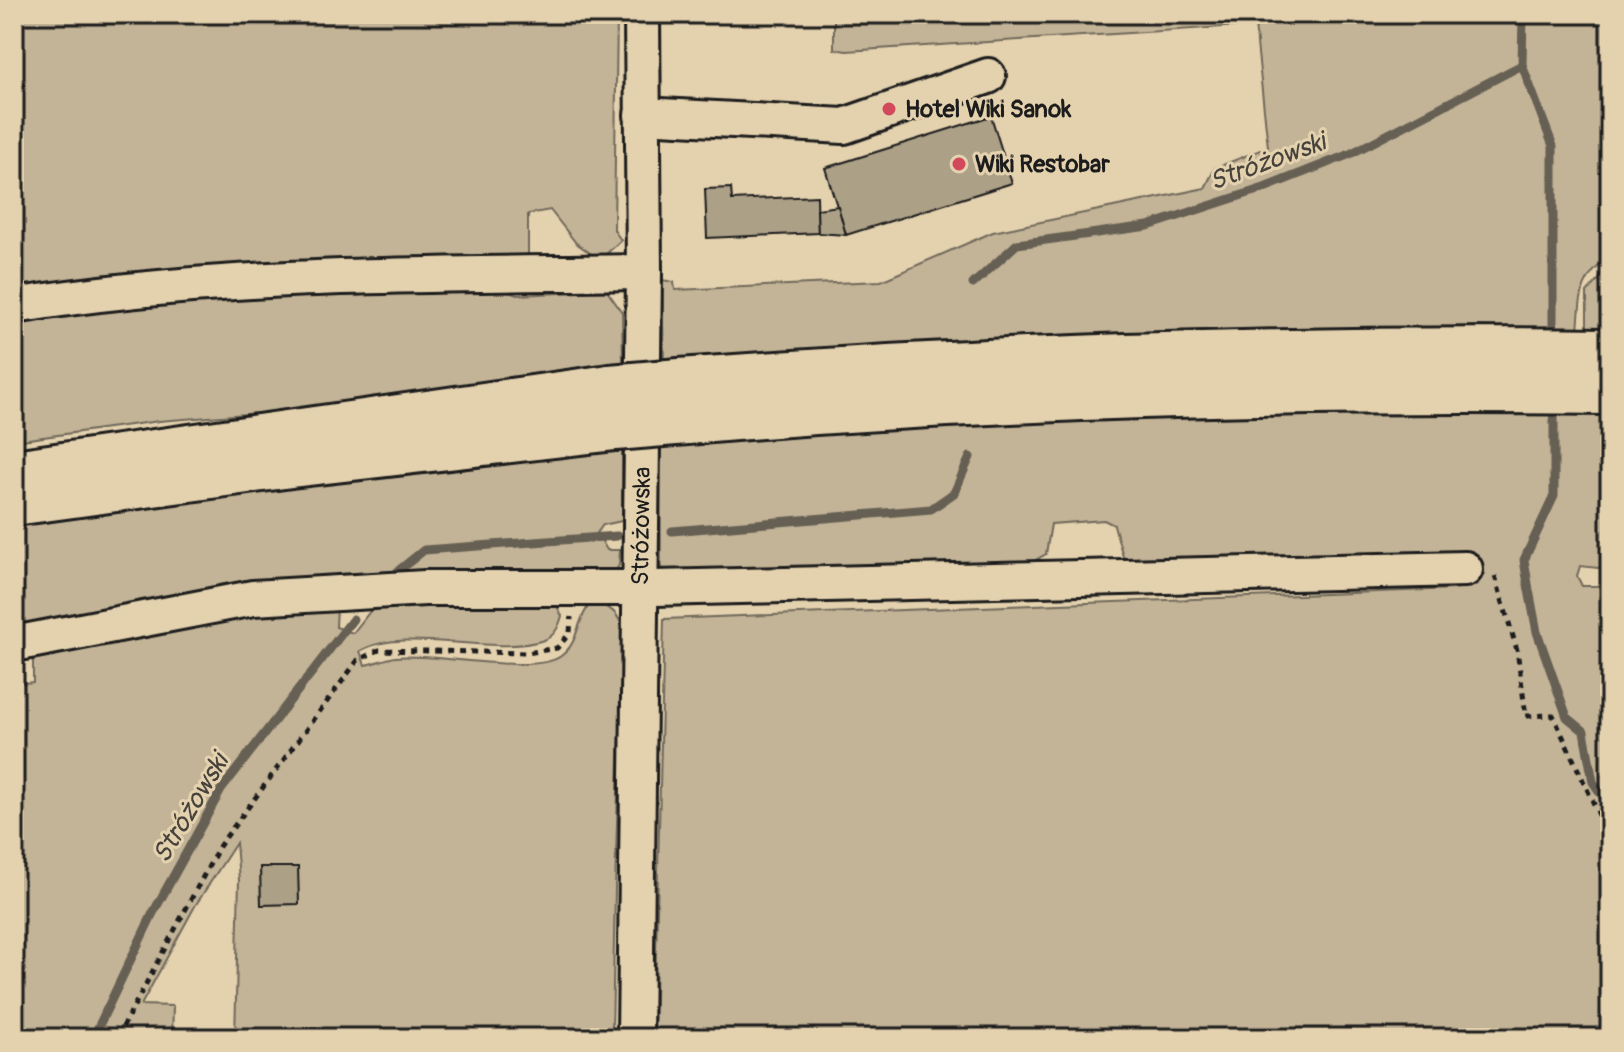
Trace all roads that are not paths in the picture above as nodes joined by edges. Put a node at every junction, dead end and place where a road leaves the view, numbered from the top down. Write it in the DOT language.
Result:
graph roads {
  1 [pos="642,14"];
  2 [pos="988,76"];
  3 [pos="642,115"];
  4 [pos="644,272"];
  5 [pos="14,306"];
  6 [pos="1610,351"];
  7 [pos="1477,370"];
  8 [pos="1610,392"];
  9 [pos="612,408"];
  10 [pos="14,472"];
  11 [pos="14,503"];
  12 [pos="1465,569"];
  13 [pos="640,587"];
  14 [pos="14,644"];
  15 [pos="635,1038"];
  1 -- 3 [label="street, Stróżowska"];
  2 -- 3 [label="street"];
  3 -- 4 [label="street, Stróżowska"];
  4 -- 5 [label="street"];
  4 -- 13 [label="street, Stróżowska"];
  6 -- 7 [label="main road"];
  7 -- 8 [label="main road"];
  7 -- 9 [label="main road, bridge"];
  9 -- 10 [label="main road"];
  9 -- 11 [label="main road"];
  12 -- 13 [label="street"];
  13 -- 14 [label="street"];
  13 -- 15 [label="street, Stróżowska"];
}
